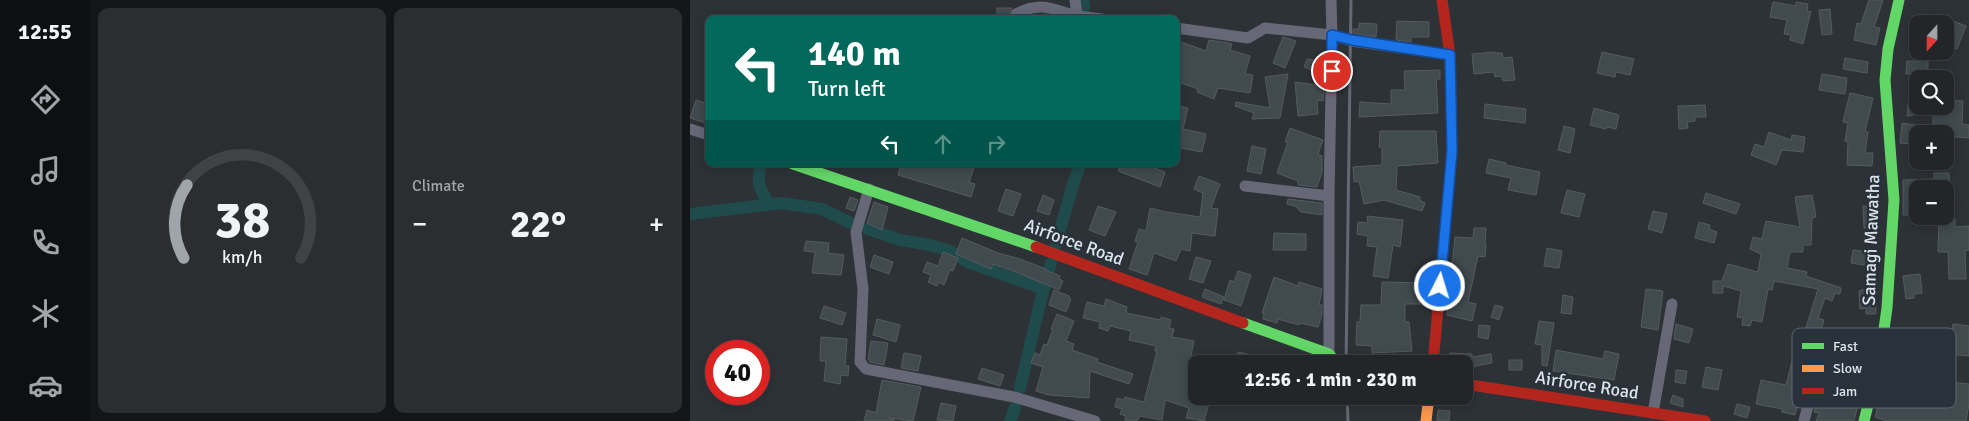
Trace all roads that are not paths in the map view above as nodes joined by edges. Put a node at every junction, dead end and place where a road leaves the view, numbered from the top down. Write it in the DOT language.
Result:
graph roads {
  1 [pos="1075,0"];
  2 [pos="1331,0"];
  3 [pos="1442,0"];
  4 [pos="1899,0"];
  5 [pos="1016,14"];
  6 [pos="1074,15"];
  7 [pos="1077,15"];
  8 [pos="1180,29"];
  9 [pos="1332,35"];
  10 [pos="1450,55"];
  11 [pos="690,129"];
  12 [pos="705,134"];
  13 [pos="802,167"];
  14 [pos="1245,186"];
  15 [pos="868,190"];
  16 [pos="1329,196"];
  17 [pos="1672,304"];
  18 [pos="1884,328"];
  19 [pos="1329,354"];
  20 [pos="1434,355"];
  21 [pos="1473,388"];
  22 [pos="1429,405"];
  23 [pos="1807,408"];
  24 [pos="1867,408"];
  25 [pos="1653,413"];
  26 [pos="1638,416"];
  27 [pos="1095,421"];
  28 [pos="1426,421"];
  29 [pos="1705,421"];
  30 [pos="1804,421"];
  31 [pos="1864,421"];
  1 -- 7 [label="street"];
  2 -- 9 [label="street"];
  3 -- 10 [label="street"];
  4 -- 18 [label="street, Samagi Mawatha"];
  5 -- 6 [label="street"];
  8 -- 9 [label="street"];
  9 -- 10 [label="street"];
  9 -- 16 [label="street"];
  10 -- 20 [label="street"];
  11 -- 12 [label="street"];
  13 -- 15 [label="street, Airforce Road"];
  14 -- 16 [label="street"];
  15 -- 19 [label="street, Airforce Road"];
  15 -- 27 [label="street"];
  16 -- 19 [label="street"];
  17 -- 25 [label="street"];
  21 -- 26 [label="street, Airforce Road"];
  22 -- 28 [label="street"];
  23 -- 30 [label="street"];
  24 -- 31 [label="street, Samagi Mawatha"];
  25 -- 26 [label="street, Airforce Road"];
  25 -- 29 [label="street, Airforce Road"];
}
